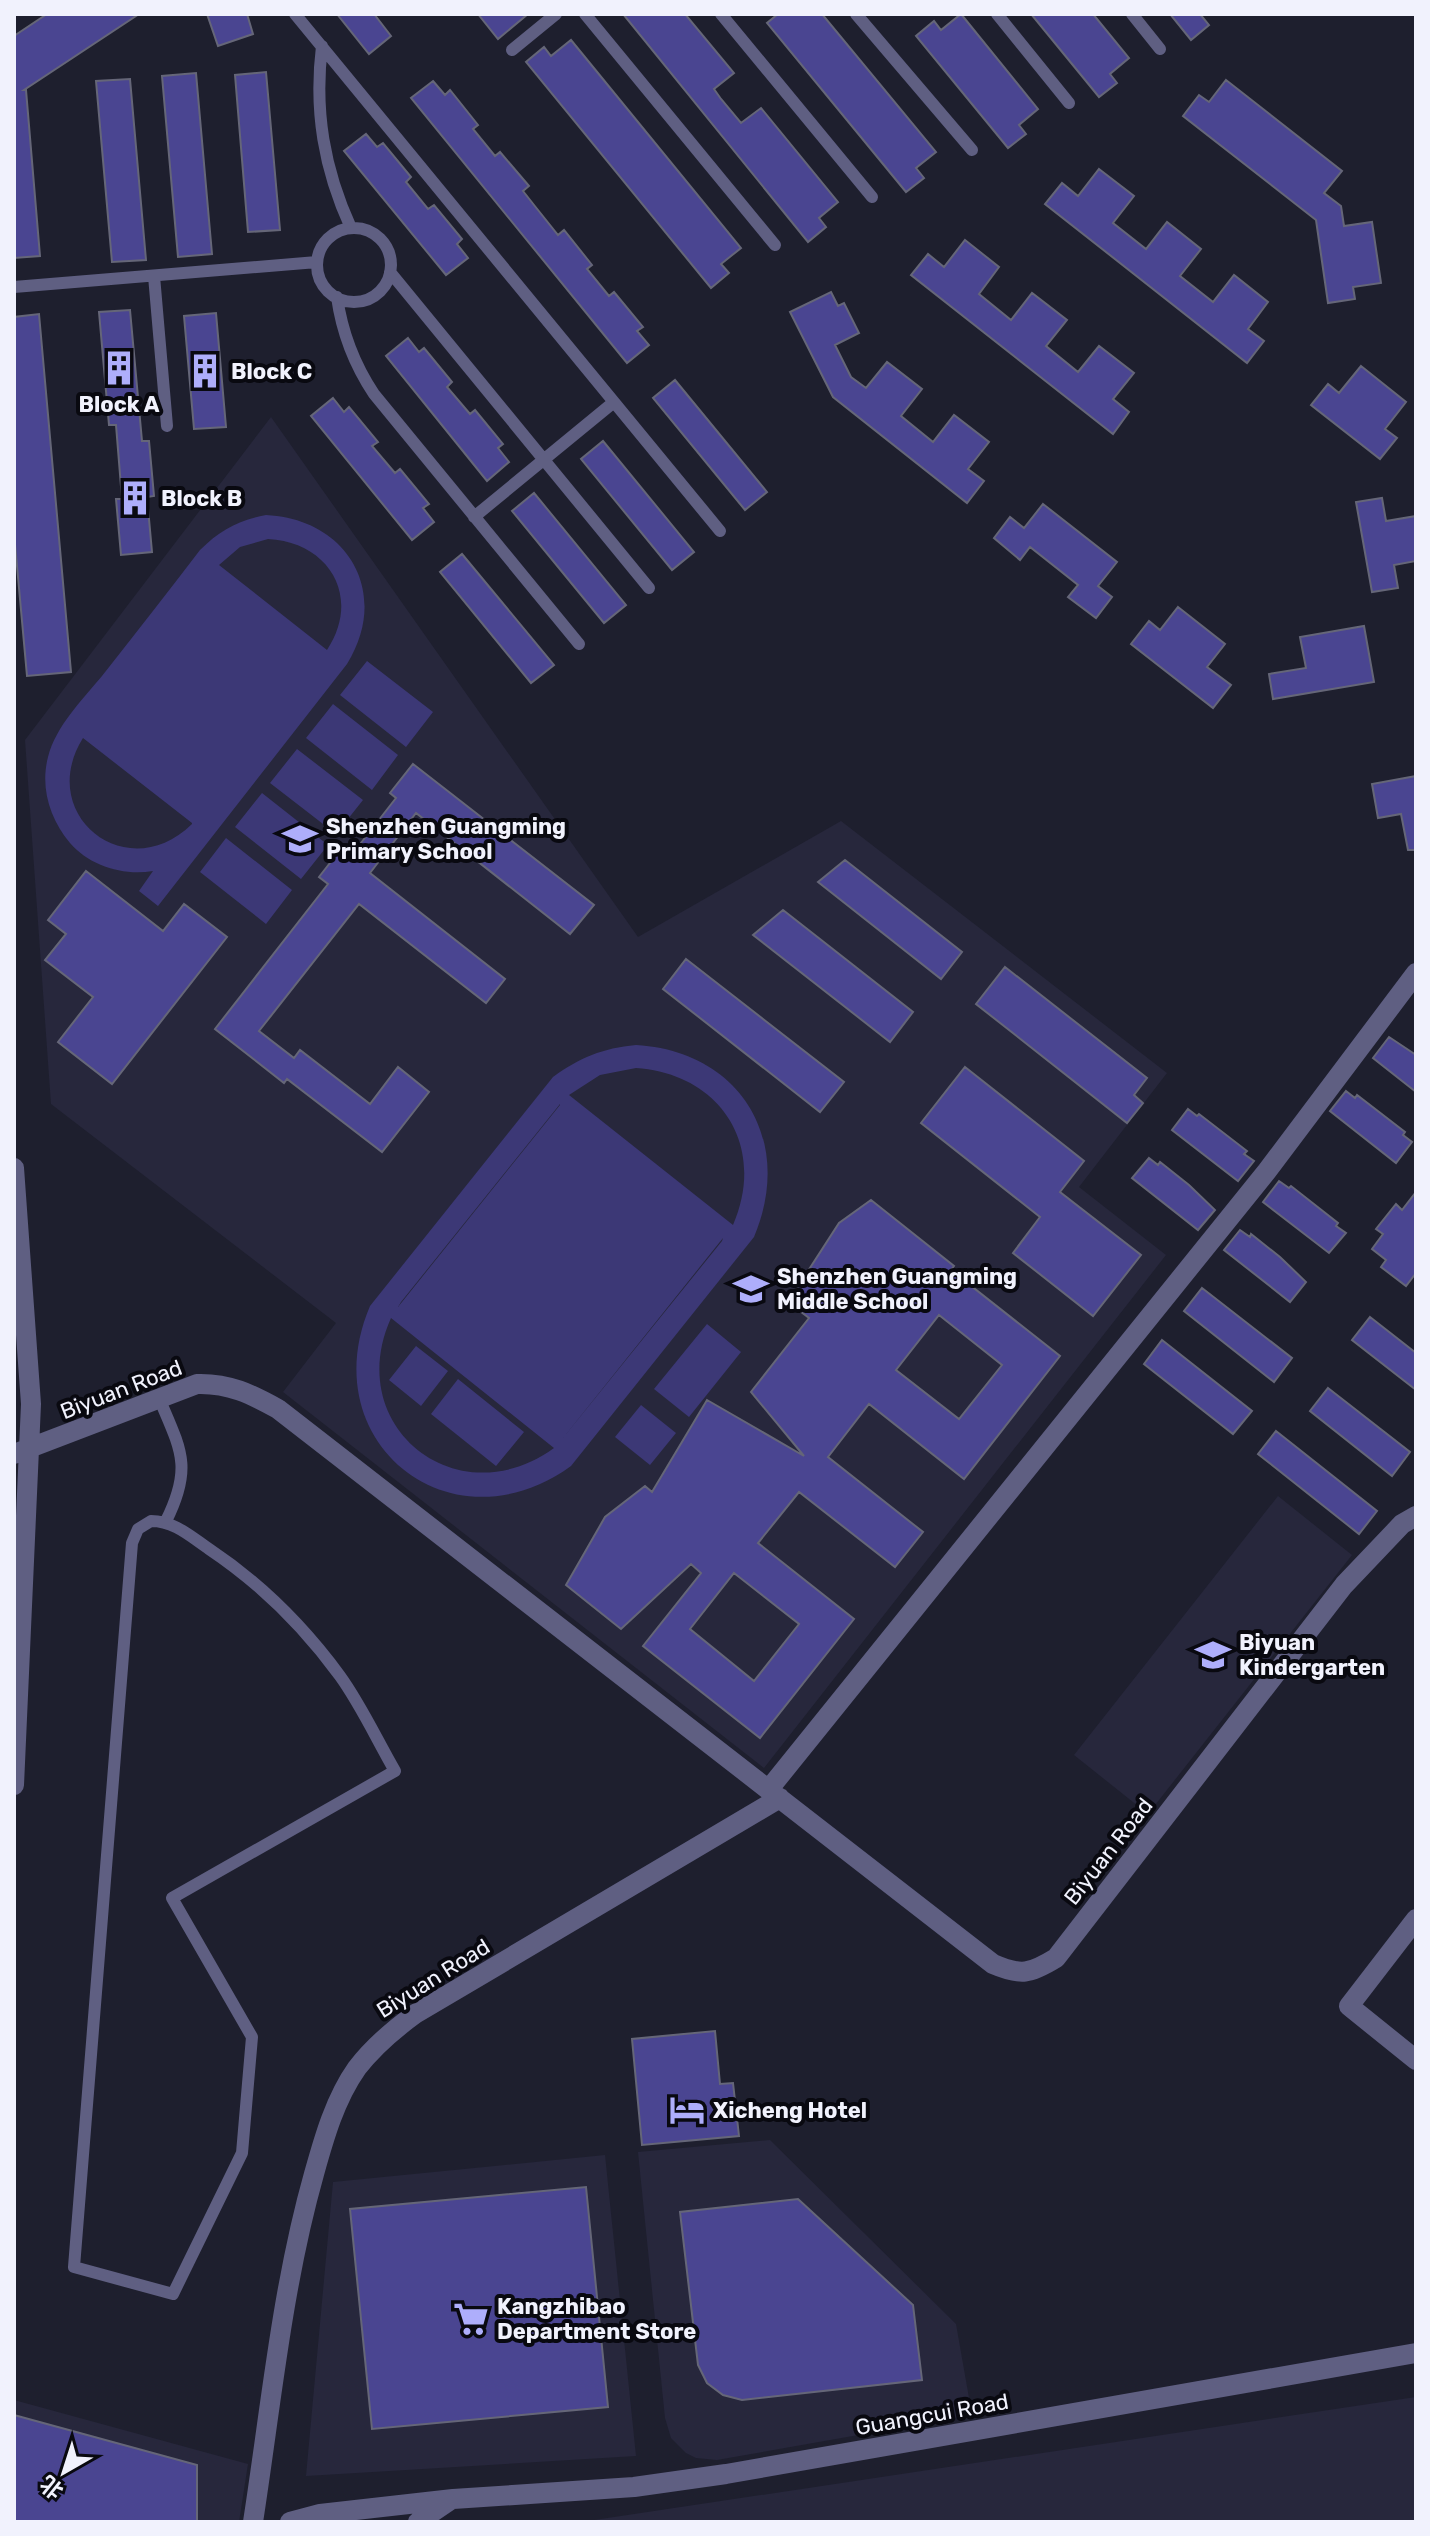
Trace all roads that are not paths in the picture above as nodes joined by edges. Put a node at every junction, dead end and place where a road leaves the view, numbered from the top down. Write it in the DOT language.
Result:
graph roads {
  1 [pos="295,14"];
  2 [pos="556,14"];
  3 [pos="585,14"];
  4 [pos="721,14"];
  5 [pos="856,14"];
  6 [pos="997,14"];
  7 [pos="1132,14"];
  8 [pos="322,46"];
  9 [pos="1160,49"];
  10 [pos="512,50"];
  11 [pos="1069,103"];
  12 [pos="972,150"];
  13 [pos="872,197"];
  14 [pos="351,228"];
  15 [pos="775,245"];
  16 [pos="317,262"];
  17 [pos="390,272"];
  18 [pos="154,276"];
  19 [pos="14,287"];
  20 [pos="337,297"];
  21 [pos="614,402"];
  22 [pos="167,426"];
  23 [pos="544,460"];
  24 [pos="474,517"];
  25 [pos="720,531"];
  26 [pos="649,588"];
  27 [pos="579,644"];
  28 [pos="1416,973"];
  29 [pos="14,1168"];
  30 [pos="159,1398"];
  31 [pos="22,1451"];
  32 [pos="1416,1516"];
  33 [pos="166,1521"];
  34 [pos="14,1785"];
  35 [pos="774,1794"];
  36 [pos="1416,1919"];
  37 [pos="1416,2060"];
  38 [pos="1416,2353"];
  39 [pos="453,2499"];
  40 [pos="253,2522"];
  41 [pos="290,2522"];
  42 [pos="418,2522"];
  1 -- 8 [label="lane"];
  2 -- 10 [label="lane"];
  3 -- 15 [label="lane"];
  4 -- 13 [label="lane"];
  5 -- 12 [label="lane"];
  6 -- 11 [label="lane"];
  7 -- 9 [label="lane"];
  8 -- 14 [label="lane"];
  8 -- 21 [label="lane"];
  14 -- 16 [label="lane"];
  14 -- 17 [label="lane"];
  16 -- 18 [label="lane"];
  16 -- 20 [label="lane"];
  17 -- 20 [label="lane"];
  17 -- 23 [label="lane"];
  18 -- 19 [label="lane"];
  18 -- 22 [label="lane"];
  20 -- 24 [label="lane"];
  21 -- 23 [label="lane"];
  21 -- 25 [label="lane"];
  23 -- 24 [label="lane"];
  23 -- 26 [label="lane"];
  24 -- 27 [label="lane"];
  28 -- 35 [label="street"];
  29 -- 31 [label="street"];
  30 -- 31 [label="street, Biyuan Road"];
  30 -- 33 [label="lane"];
  30 -- 35 [label="street, Biyuan Road"];
  31 -- 34 [label="street"];
  32 -- 35 [label="street, Biyuan Road"];
  33 -- 33 [label="lane"];
  35 -- 40 [label="street, Biyuan Road"];
  36 -- 37 [label="street"];
  38 -- 39 [label="street, Guangcui Road"];
  39 -- 41 [label="street, Guangcui Road"];
  39 -- 42 [label="street, Guangcui Road"];
}
